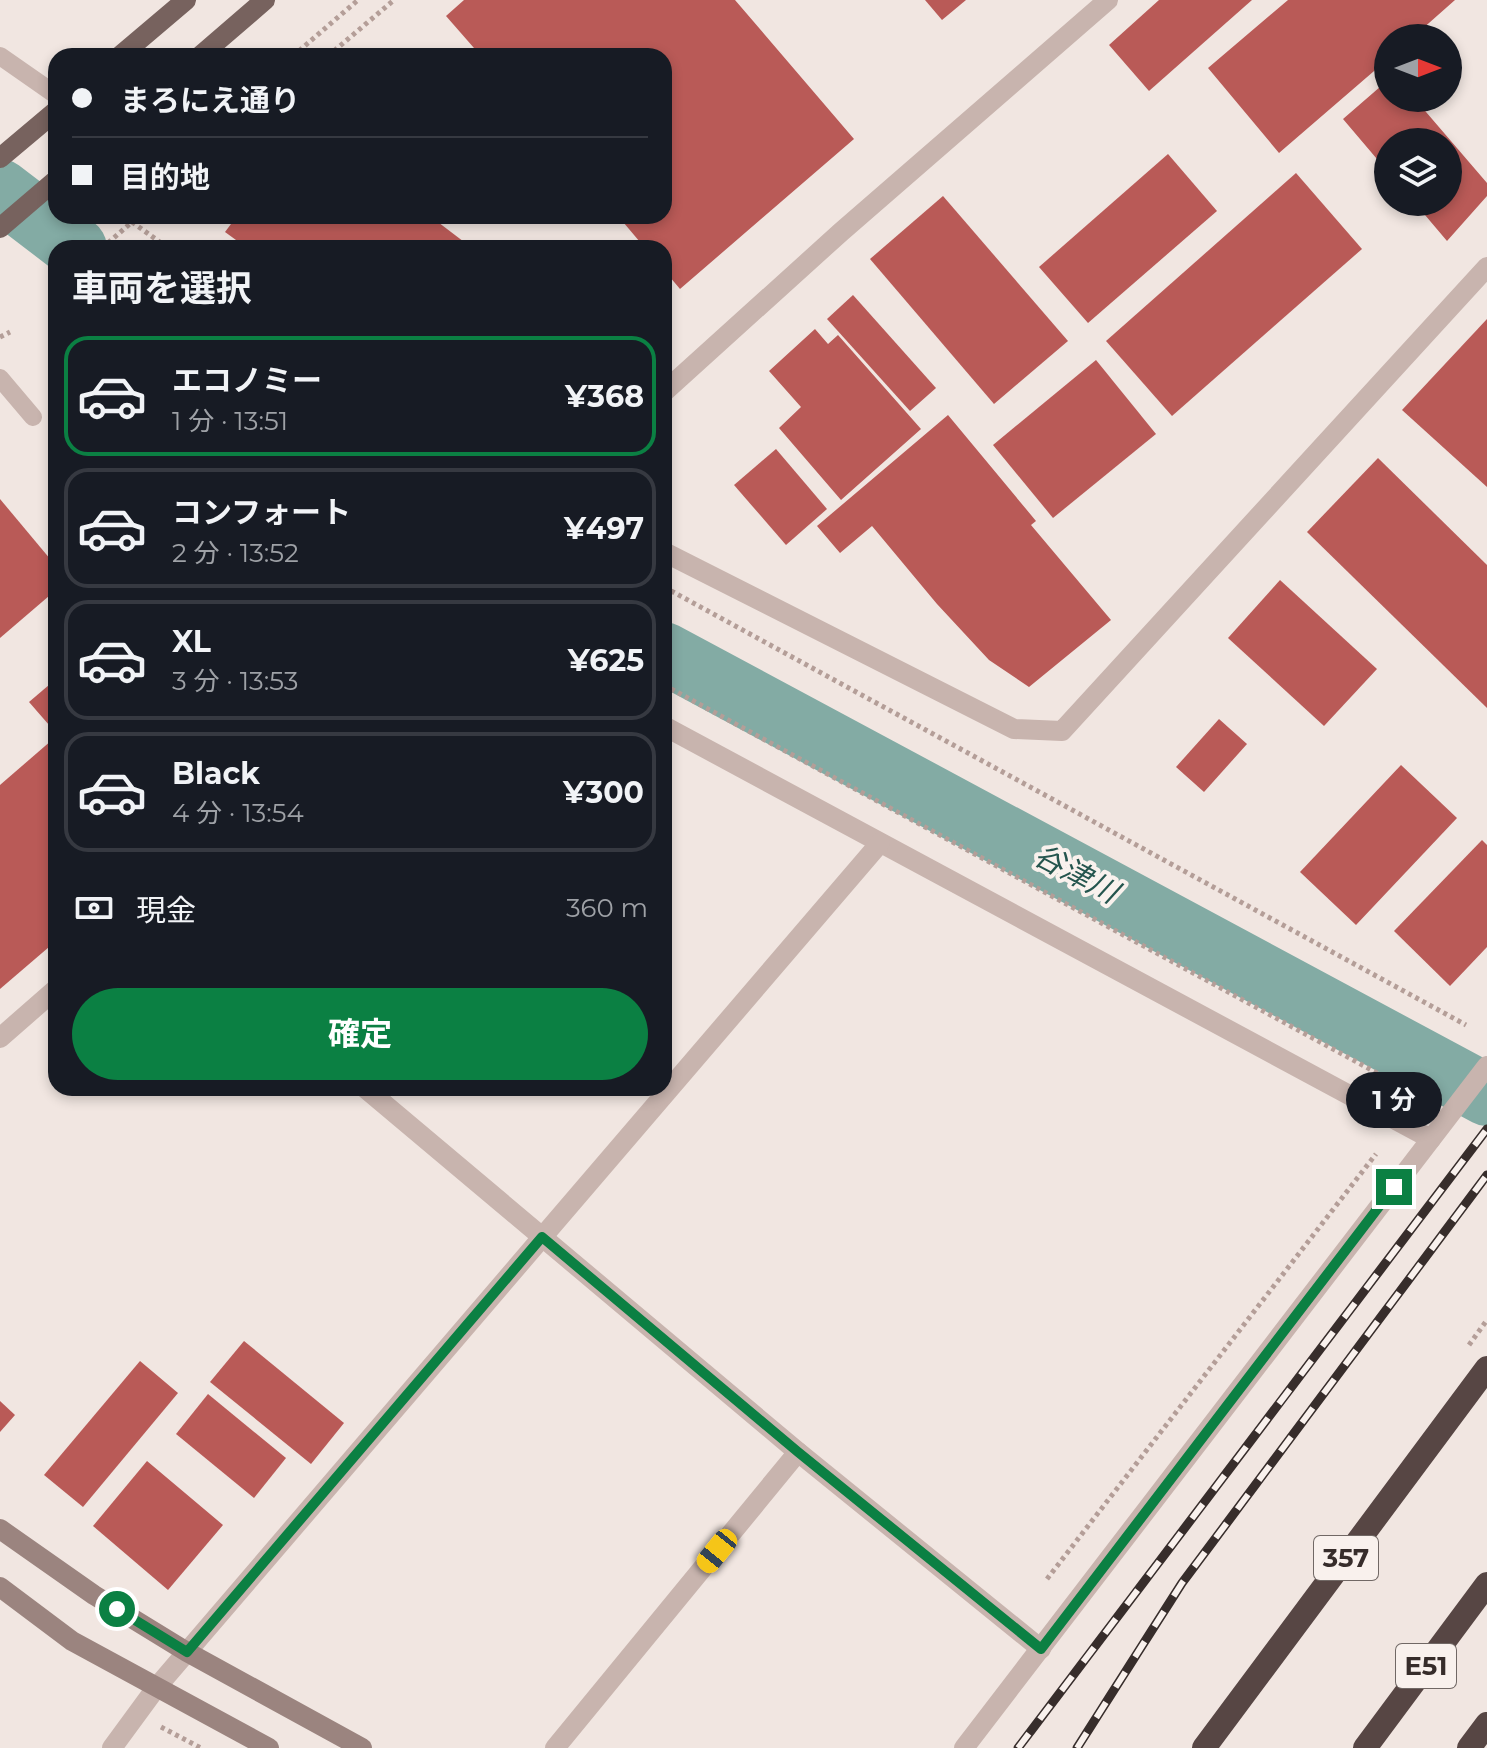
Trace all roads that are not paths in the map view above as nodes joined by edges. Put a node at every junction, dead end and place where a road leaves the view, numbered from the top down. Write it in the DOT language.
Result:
graph roads {
  1 [pos="186,0"];
  2 [pos="265,0"];
  3 [pos="1108,0"];
  4 [pos="129,48"];
  5 [pos="209,48"];
  6 [pos="0,56"];
  7 [pos="48,89"];
  8 [pos="48,118"];
  9 [pos="0,158"];
  10 [pos="48,187"];
  11 [pos="7,222"];
  12 [pos="1487,267"];
  13 [pos="0,378"];
  14 [pos="672,385"];
  15 [pos="33,417"];
  16 [pos="672,556"];
  17 [pos="672,730"];
  18 [pos="880,843"];
  19 [pos="48,996"];
  20 [pos="0,1038"];
  21 [pos="1487,1066"];
  22 [pos="672,1085"];
  23 [pos="375,1096"];
  24 [pos="663,1096"];
  25 [pos="1431,1139"];
  26 [pos="542,1237"];
  27 [pos="1487,1368"];
  28 [pos="798,1452"];
  29 [pos="0,1529"];
  30 [pos="1487,1584"];
  31 [pos="0,1587"];
  32 [pos="1041,1649"];
  33 [pos="187,1652"];
  34 [pos="156,1688"];
  35 [pos="1487,1724"];
  36 [pos="112,1748"];
  37 [pos="269,1748"];
  38 [pos="362,1748"];
  39 [pos="555,1748"];
  40 [pos="964,1748"];
  41 [pos="1204,1748"];
  42 [pos="1365,1748"];
  43 [pos="1469,1748"];
  1 -- 4 [label="main road"];
  2 -- 5 [label="main road"];
  3 -- 14 [label="street"];
  6 -- 7 [label="lane"];
  8 -- 9 [label="main road"];
  10 -- 11 [label="main road"];
  12 -- 16 [label="street"];
  13 -- 15 [label="lane"];
  17 -- 18 [label="street"];
  18 -- 22 [label="street"];
  18 -- 25 [label="street"];
  19 -- 20 [label="street"];
  21 -- 25 [label="street"];
  23 -- 26 [label="street"];
  24 -- 26 [label="street"];
  25 -- 32 [label="street"];
  26 -- 28 [label="street"];
  26 -- 33 [label="street"];
  27 -- 41 [label="highway, 357"];
  28 -- 32 [label="street"];
  28 -- 39 [label="street"];
  29 -- 33 [label="street"];
  30 -- 42 [label="highway, E51"];
  31 -- 34 [label="street"];
  32 -- 40 [label="street"];
  33 -- 34 [label="street"];
  33 -- 38 [label="street"];
  34 -- 36 [label="street"];
  34 -- 37 [label="street"];
  35 -- 43 [label="highway"];
}
